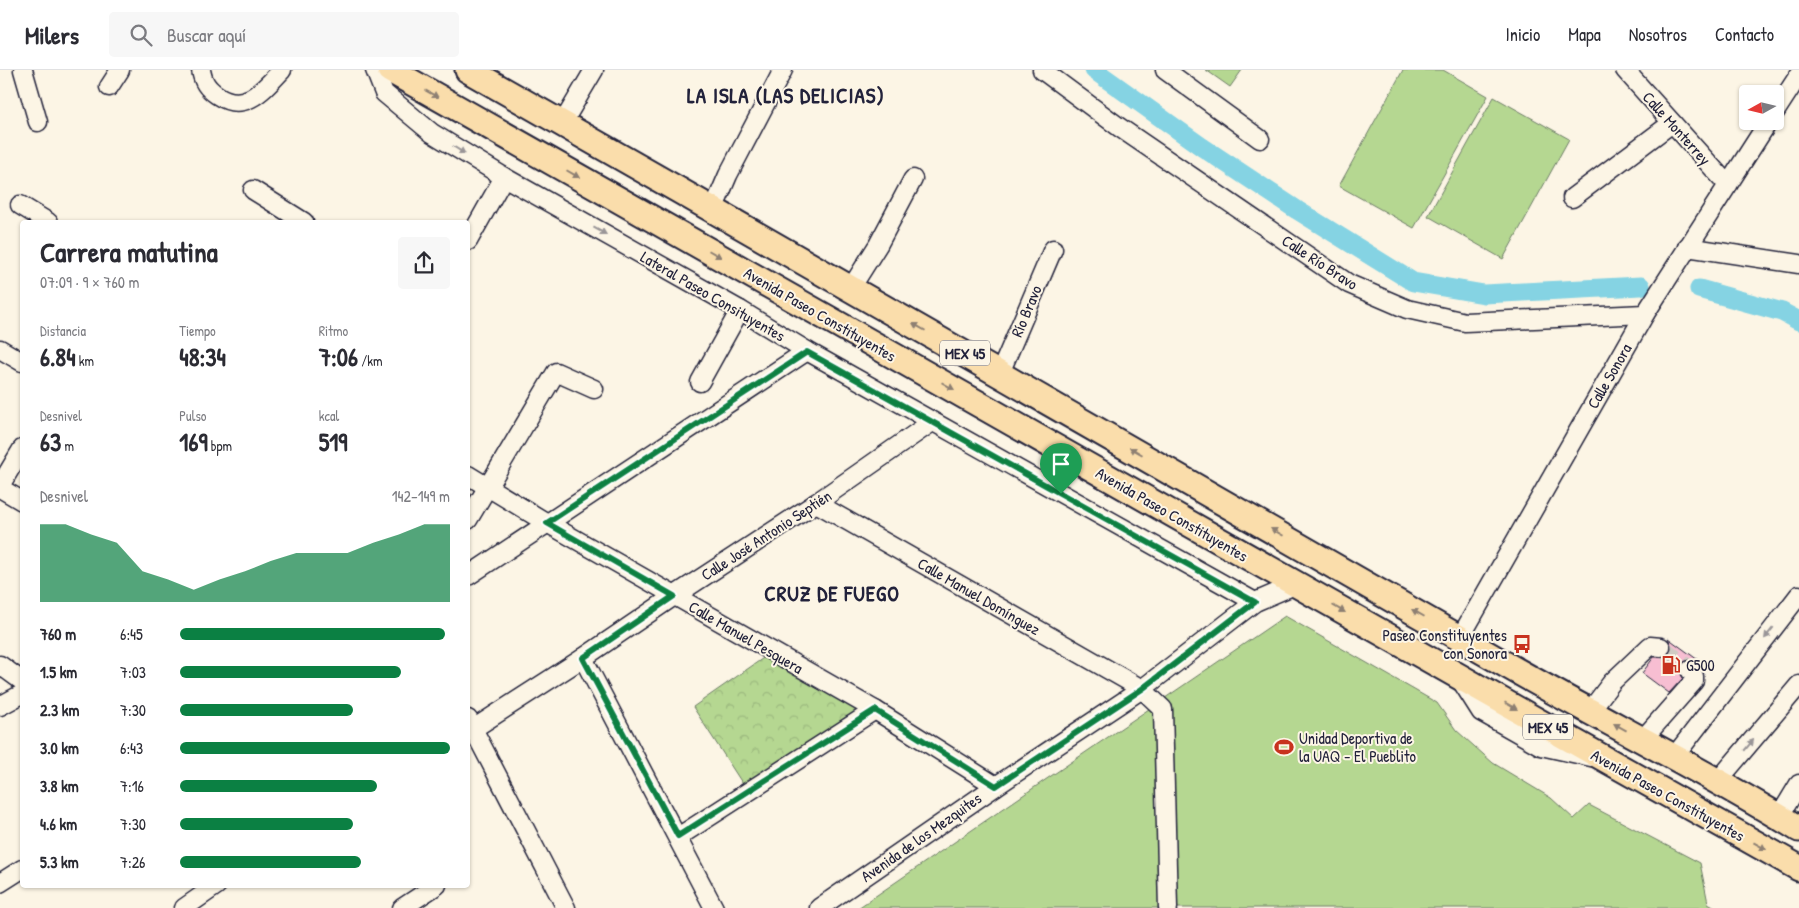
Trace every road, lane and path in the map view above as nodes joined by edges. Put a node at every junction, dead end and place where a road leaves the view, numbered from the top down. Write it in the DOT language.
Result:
graph roads {
  1 [pos="23,70"];
  2 [pos="120,70"];
  3 [pos="201,70"];
  4 [pos="282,70"];
  5 [pos="375,70"];
  6 [pos="390,70"];
  7 [pos="468,70"];
  8 [pos="594,70"];
  9 [pos="782,70"];
  10 [pos="1042,70"];
  11 [pos="1165,70"];
  12 [pos="1625,70"];
  13 [pos="1799,75"];
  14 [pos="109,87"];
  15 [pos="1784,98"];
  16 [pos="38,122"];
  17 [pos="1672,123"];
  18 [pos="562,124"];
  19 [pos="1763,130"];
  20 [pos="1260,138"];
  21 [pos="504,177"];
  22 [pos="913,179"];
  23 [pos="1728,185"];
  24 [pos="253,190"];
  25 [pos="1572,198"];
  26 [pos="20,205"];
  27 [pos="713,210"];
  28 [pos="45,220"];
  29 [pos="301,220"];
  30 [pos="470,237"];
  31 [pos="1053,250"];
  32 [pos="1683,253"];
  33 [pos="1799,264"];
  34 [pos="851,288"];
  35 [pos="1649,308"];
  36 [pos="740,310"];
  37 [pos="0,349"];
  38 [pos="807,352"];
  39 [pos="20,361"];
  40 [pos="1000,373"];
  41 [pos="700,382"];
  42 [pos="594,390"];
  43 [pos="932,422"];
  44 [pos="20,453"];
  45 [pos="470,476"];
  46 [pos="0,487"];
  47 [pos="488,487"];
  48 [pos="20,499"];
  49 [pos="816,503"];
  50 [pos="470,517"];
  51 [pos="547,523"];
  52 [pos="470,575"];
  53 [pos="1297,584"];
  54 [pos="1799,595"];
  55 [pos="674,596"];
  56 [pos="1255,602"];
  57 [pos="1460,638"];
  58 [pos="1660,647"];
  59 [pos="583,658"];
  60 [pos="0,665"];
  61 [pos="1690,670"];
  62 [pos="20,680"];
  63 [pos="1799,685"];
  64 [pos="1142,689"];
  65 [pos="20,695"];
  66 [pos="0,706"];
  67 [pos="875,710"];
  68 [pos="1590,711"];
  69 [pos="470,724"];
  70 [pos="1642,740"];
  71 [pos="1674,757"];
  72 [pos="1717,782"];
  73 [pos="1799,784"];
  74 [pos="996,786"];
  75 [pos="1789,823"];
  76 [pos="678,836"];
  77 [pos="1799,868"];
  78 [pos="20,870"];
  79 [pos="0,884"];
  80 [pos="211,888"];
  81 [pos="432,888"];
  82 [pos="190,898"];
  83 [pos="402,908"];
  84 [pos="566,908"];
  85 [pos="714,908"];
  86 [pos="819,908"];
  87 [pos="1168,908"];
  1 -- 16 [label="street"];
  2 -- 14 [label="street"];
  3 -- 4 [label="street"];
  5 -- 21 [label="street, Lateral Paseo Consituyentes, one-way"];
  6 -- 53 [label="highway, Avenida Paseo Constituyentes / MEX 45, one-way"];
  7 -- 18 [label="highway, MEX 45"];
  8 -- 18 [label="street"];
  9 -- 27 [label="street"];
  10 -- 35 [label="street, Calle Río Bravo"];
  11 -- 20 [label="street"];
  12 -- 17 [label="street, Calle Monterrey"];
  13 -- 15 [label="street"];
  17 -- 23 [label="street, Calle Monterrey"];
  17 -- 25 [label="street"];
  18 -- 27 [label="highway, MEX 45"];
  19 -- 23 [label="street, Calle Sonora"];
  21 -- 30 [label="street"];
  21 -- 36 [label="street, Lateral Paseo Consituyentes, one-way"];
  22 -- 34 [label="street"];
  23 -- 32 [label="street, Calle Sonora"];
  24 -- 29 [label="street"];
  26 -- 28 [label="street"];
  27 -- 34 [label="highway, MEX 45"];
  31 -- 40 [label="street, Río Bravo"];
  32 -- 33 [label="street"];
  32 -- 35 [label="street, Calle Sonora"];
  40 -- 34 [label="highway, MEX 45, one-way"];
  35 -- 57 [label="street, Calle Sonora"];
  36 -- 38 [label="street, Lateral Paseo Consituyentes"];
  36 -- 41 [label="street"];
  37 -- 39 [label="street"];
  38 -- 43 [label="street, Lateral Paseo Consituyentes"];
  38 -- 51 [label="street"];
  57 -- 40 [label="highway, MEX 45, one-way"];
  42 -- 47 [label="street"];
  43 -- 49 [label="street, Calle José Antonio Septién"];
  43 -- 56 [label="street, Lateral Paseo Consituyentes"];
  44 -- 46 [label="street"];
  45 -- 47 [label="street, Calle Manuel Pesquera"];
  46 -- 48 [label="street"];
  47 -- 50 [label="street"];
  47 -- 51 [label="street, Calle Manuel Pesquera"];
  49 -- 55 [label="street, Calle José Antonio Septién"];
  49 -- 64 [label="street, Calle Manuel Domínguez"];
  51 -- 52 [label="street"];
  51 -- 55 [label="street, Calle Manuel Pesquera"];
  53 -- 56 [label="street, Avenida de los Mezquites"];
  53 -- 77 [label="highway, Avenida Paseo Constituyentes / MEX 45, one-way"];
  54 -- 71 [label="street, one-way"];
  55 -- 59 [label="street, Calle José Antonio Septién"];
  55 -- 67 [label="street, Calle Manuel Pesquera"];
  56 -- 64 [label="street, Avenida de los Mezquites"];
  57 -- 68 [label="highway, MEX 45"];
  58 -- 68 [label="street"];
  59 -- 69 [label="street, Calle José Antonio Septién"];
  59 -- 76 [label="street"];
  60 -- 62 [label="street"];
  61 -- 70 [label="street"];
  72 -- 63 [label="street, one-way"];
  64 -- 74 [label="street, Avenida de los Mezquites"];
  64 -- 87 [label="street, Calle Manuel Domínguez"];
  65 -- 66 [label="street"];
  67 -- 74 [label="street, Calle Manuel Pesquera"];
  67 -- 76 [label="street"];
  70 -- 68 [label="highway, MEX 45, one-way"];
  69 -- 84 [label="street"];
  70 -- 71 [label="highway, MEX 45"];
  71 -- 72 [label="highway, MEX 45"];
  72 -- 75 [label="highway, MEX 45"];
  73 -- 75 [label="street"];
  74 -- 86 [label="street, Avenida de los Mezquites"];
  76 -- 85 [label="street"];
  78 -- 79 [label="street"];
  80 -- 82 [label="street"];
  81 -- 83 [label="street"];
}
